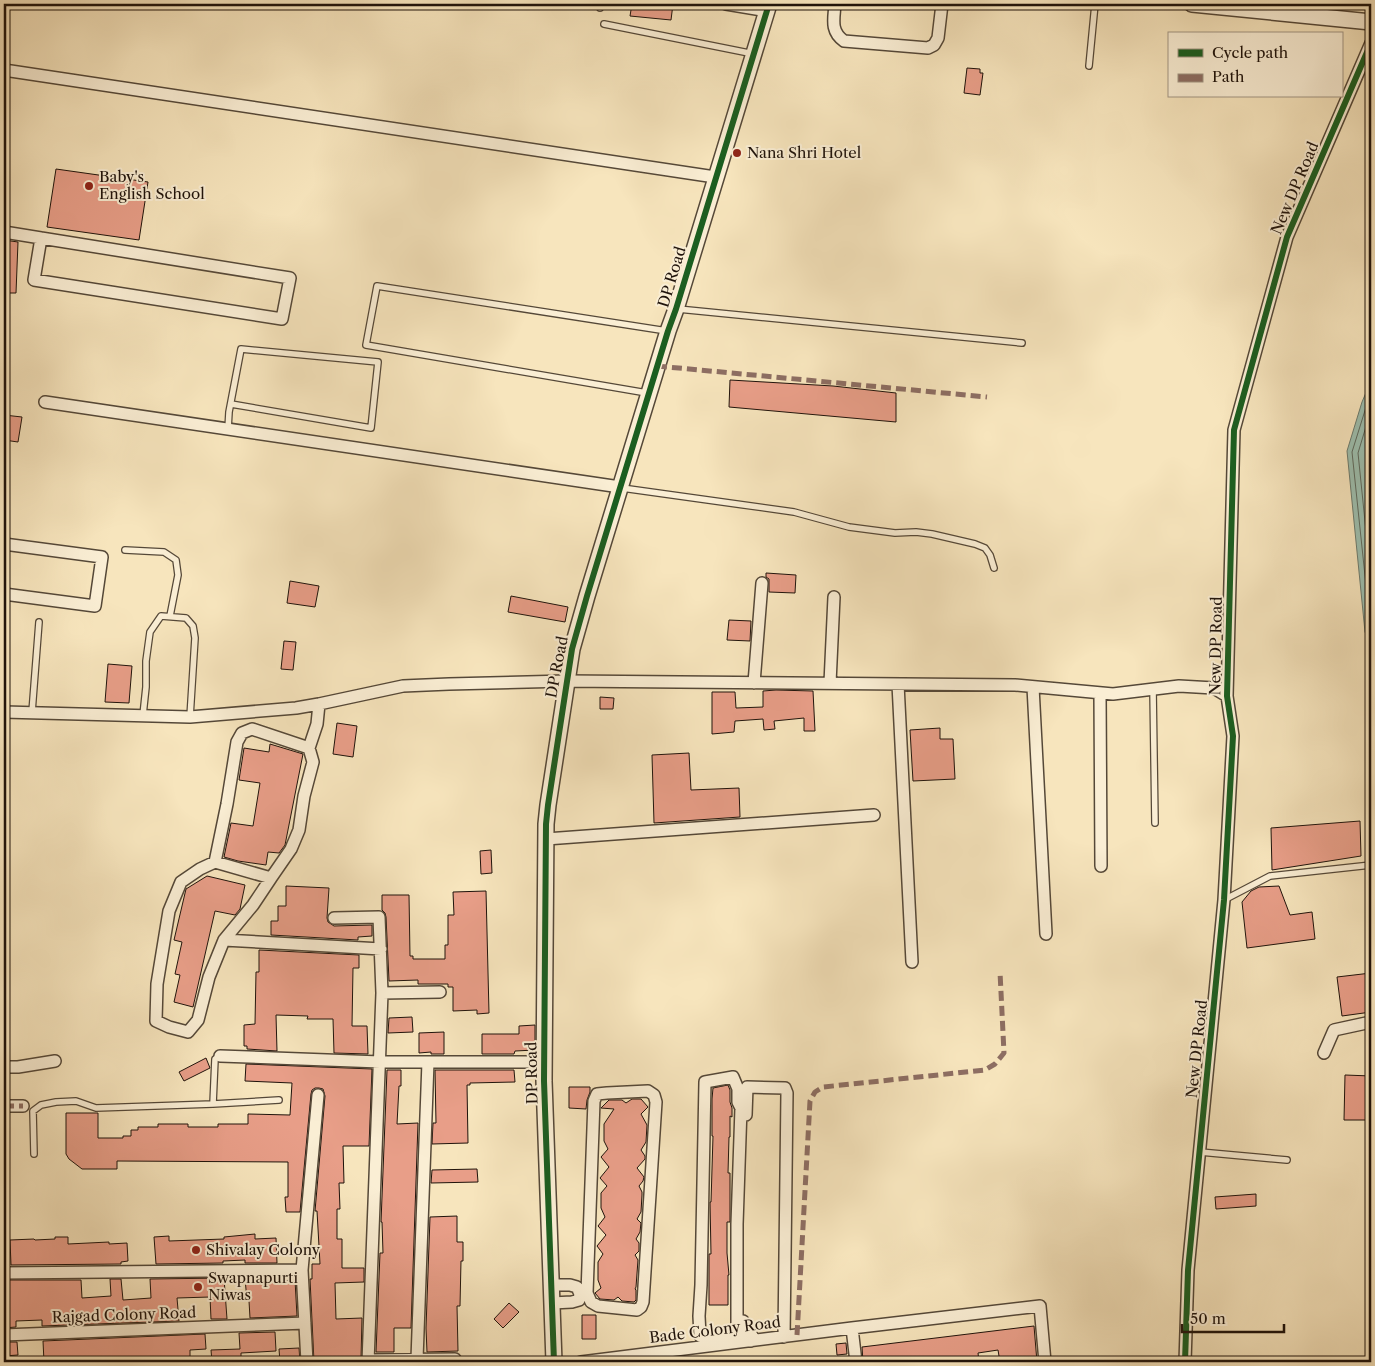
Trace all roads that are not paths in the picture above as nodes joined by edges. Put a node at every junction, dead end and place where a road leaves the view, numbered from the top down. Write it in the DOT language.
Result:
graph roads {
  1 [pos="726,4"];
  2 [pos="835,4"];
  3 [pos="942,4"];
  4 [pos="1095,4"];
  5 [pos="1192,4"];
  6 [pos="768,8"];
  7 [pos="1371,22"];
  8 [pos="604,24"];
  9 [pos="1371,43"];
  10 [pos="754,54"];
  11 [pos="1089,66"];
  12 [pos="4,70"];
  13 [pos="716,177"];
  14 [pos="4,232"];
  15 [pos="41,238"];
  16 [pos="676,309"];
  17 [pos="668,331"];
  18 [pos="1022,343"];
  19 [pos="649,393"];
  20 [pos="45,402"];
  21 [pos="231,404"];
  22 [pos="228,429"];
  23 [pos="620,488"];
  24 [pos="4,544"];
  25 [pos="125,550"];
  26 [pos="994,568"];
  27 [pos="762,583"];
  28 [pos="4,594"];
  29 [pos="834,597"];
  30 [pos="170,616"];
  31 [pos="39,622"];
  32 [pos="566,681"];
  33 [pos="754,683"];
  34 [pos="830,683"];
  35 [pos="898,684"];
  36 [pos="1033,686"];
  37 [pos="1153,689"];
  38 [pos="1100,693"];
  39 [pos="1227,696"];
  40 [pos="319,704"];
  41 [pos="4,712"];
  42 [pos="32,712"];
  43 [pos="143,716"];
  44 [pos="190,717"];
  45 [pos="309,748"];
  46 [pos="874,815"];
  47 [pos="1155,823"];
  48 [pos="546,832"];
  49 [pos="215,862"];
  50 [pos="1371,865"];
  51 [pos="1101,866"];
  52 [pos="272,878"];
  53 [pos="1224,900"];
  54 [pos="334,918"];
  55 [pos="1046,934"];
  56 [pos="224,940"];
  57 [pos="381,949"];
  58 [pos="912,962"];
  59 [pos="440,992"];
  60 [pos="382,993"];
  61 [pos="1371,1022"];
  62 [pos="1324,1053"];
  63 [pos="220,1056"];
  64 [pos="55,1061"];
  65 [pos="380,1062"];
  66 [pos="428,1062"];
  67 [pos="544,1062"];
  68 [pos="4,1067"];
  69 [pos="318,1095"];
  70 [pos="280,1100"];
  71 [pos="213,1104"];
  72 [pos="4,1106"];
  73 [pos="23,1106"];
  74 [pos="1200,1152"];
  75 [pos="34,1154"];
  76 [pos="1287,1160"];
  77 [pos="302,1270"];
  78 [pos="4,1273"];
  79 [pos="558,1285"];
  80 [pos="584,1294"];
  81 [pos="560,1303"];
  82 [pos="305,1323"];
  83 [pos="852,1328"];
  84 [pos="784,1333"];
  85 [pos="4,1334"];
  86 [pos="742,1337"];
  87 [pos="417,1359"];
  88 [pos="455,1359"];
  89 [pos="368,1361"];
  90 [pos="307,1362"];
  91 [pos="554,1362"];
  92 [pos="582,1362"];
  93 [pos="856,1362"];
  94 [pos="1045,1362"];
  95 [pos="1185,1362"];
  1 -- 6 [label="street"];
  2 -- 3 [label="street"];
  4 -- 11 [label="lane"];
  5 -- 7 [label="street"];
  6 -- 10 [label="street, DP Road"];
  8 -- 10 [label="lane"];
  9 -- 39 [label="street, New DP Road"];
  10 -- 13 [label="street, DP Road"];
  12 -- 13 [label="street"];
  13 -- 16 [label="street, DP Road"];
  14 -- 15 [label="street"];
  15 -- 15 [label="street"];
  16 -- 17 [label="street, DP Road"];
  16 -- 18 [label="lane"];
  17 -- 19 [label="street, DP Road"];
  17 -- 19 [label="lane"];
  19 -- 23 [label="street, DP Road"];
  20 -- 22 [label="street"];
  21 -- 21 [label="lane"];
  21 -- 22 [label="lane"];
  22 -- 23 [label="street"];
  23 -- 26 [label="lane"];
  23 -- 32 [label="street, DP Road"];
  24 -- 28 [label="street"];
  25 -- 30 [label="lane"];
  27 -- 33 [label="street"];
  29 -- 34 [label="street"];
  30 -- 43 [label="lane"];
  30 -- 44 [label="lane"];
  31 -- 42 [label="lane"];
  32 -- 33 [label="street"];
  32 -- 40 [label="street"];
  32 -- 48 [label="street, DP Road"];
  33 -- 34 [label="street"];
  34 -- 35 [label="street"];
  35 -- 36 [label="street"];
  35 -- 58 [label="street"];
  36 -- 38 [label="street"];
  36 -- 55 [label="street"];
  37 -- 38 [label="street"];
  37 -- 39 [label="street"];
  37 -- 47 [label="lane"];
  38 -- 51 [label="street"];
  39 -- 53 [label="street, New DP Road"];
  40 -- 44 [label="street"];
  40 -- 45 [label="street"];
  41 -- 42 [label="street"];
  42 -- 43 [label="street"];
  43 -- 44 [label="street"];
  45 -- 49 [label="street"];
  45 -- 52 [label="street"];
  46 -- 48 [label="street"];
  48 -- 67 [label="street, DP Road"];
  49 -- 52 [label="street"];
  49 -- 56 [label="street"];
  50 -- 53 [label="lane"];
  52 -- 56 [label="street"];
  53 -- 74 [label="street, New DP Road"];
  54 -- 57 [label="street"];
  56 -- 57 [label="street"];
  57 -- 60 [label="street"];
  59 -- 60 [label="street"];
  60 -- 65 [label="street"];
  61 -- 62 [label="street"];
  63 -- 65 [label="street"];
  63 -- 71 [label="lane"];
  64 -- 68 [label="street"];
  65 -- 66 [label="street"];
  65 -- 89 [label="street"];
  66 -- 67 [label="street"];
  66 -- 87 [label="street"];
  67 -- 79 [label="street, DP Road"];
  69 -- 77 [label="street"];
  70 -- 71 [label="lane"];
  71 -- 75 [label="lane"];
  72 -- 73 [label="street"];
  74 -- 76 [label="lane"];
  74 -- 95 [label="street, New DP Road"];
  77 -- 78 [label="street"];
  77 -- 82 [label="street"];
  79 -- 80 [label="street"];
  79 -- 81 [label="street, DP Road"];
  80 -- 80 [label="street"];
  80 -- 81 [label="street"];
  81 -- 91 [label="street, DP Road"];
  82 -- 85 [label="street, Rajgad Colony Road"];
  82 -- 90 [label="street"];
  83 -- 84 [label="street, Bade Colony Road"];
  83 -- 93 [label="street"];
  83 -- 94 [label="street, Bade Colony Road"];
  84 -- 86 [label="street, Bade Colony Road"];
  84 -- 86 [label="street"];
  86 -- 86 [label="street"];
  86 -- 92 [label="street, Bade Colony Road"];
  87 -- 88 [label="street"];
  87 -- 89 [label="street"];
}
